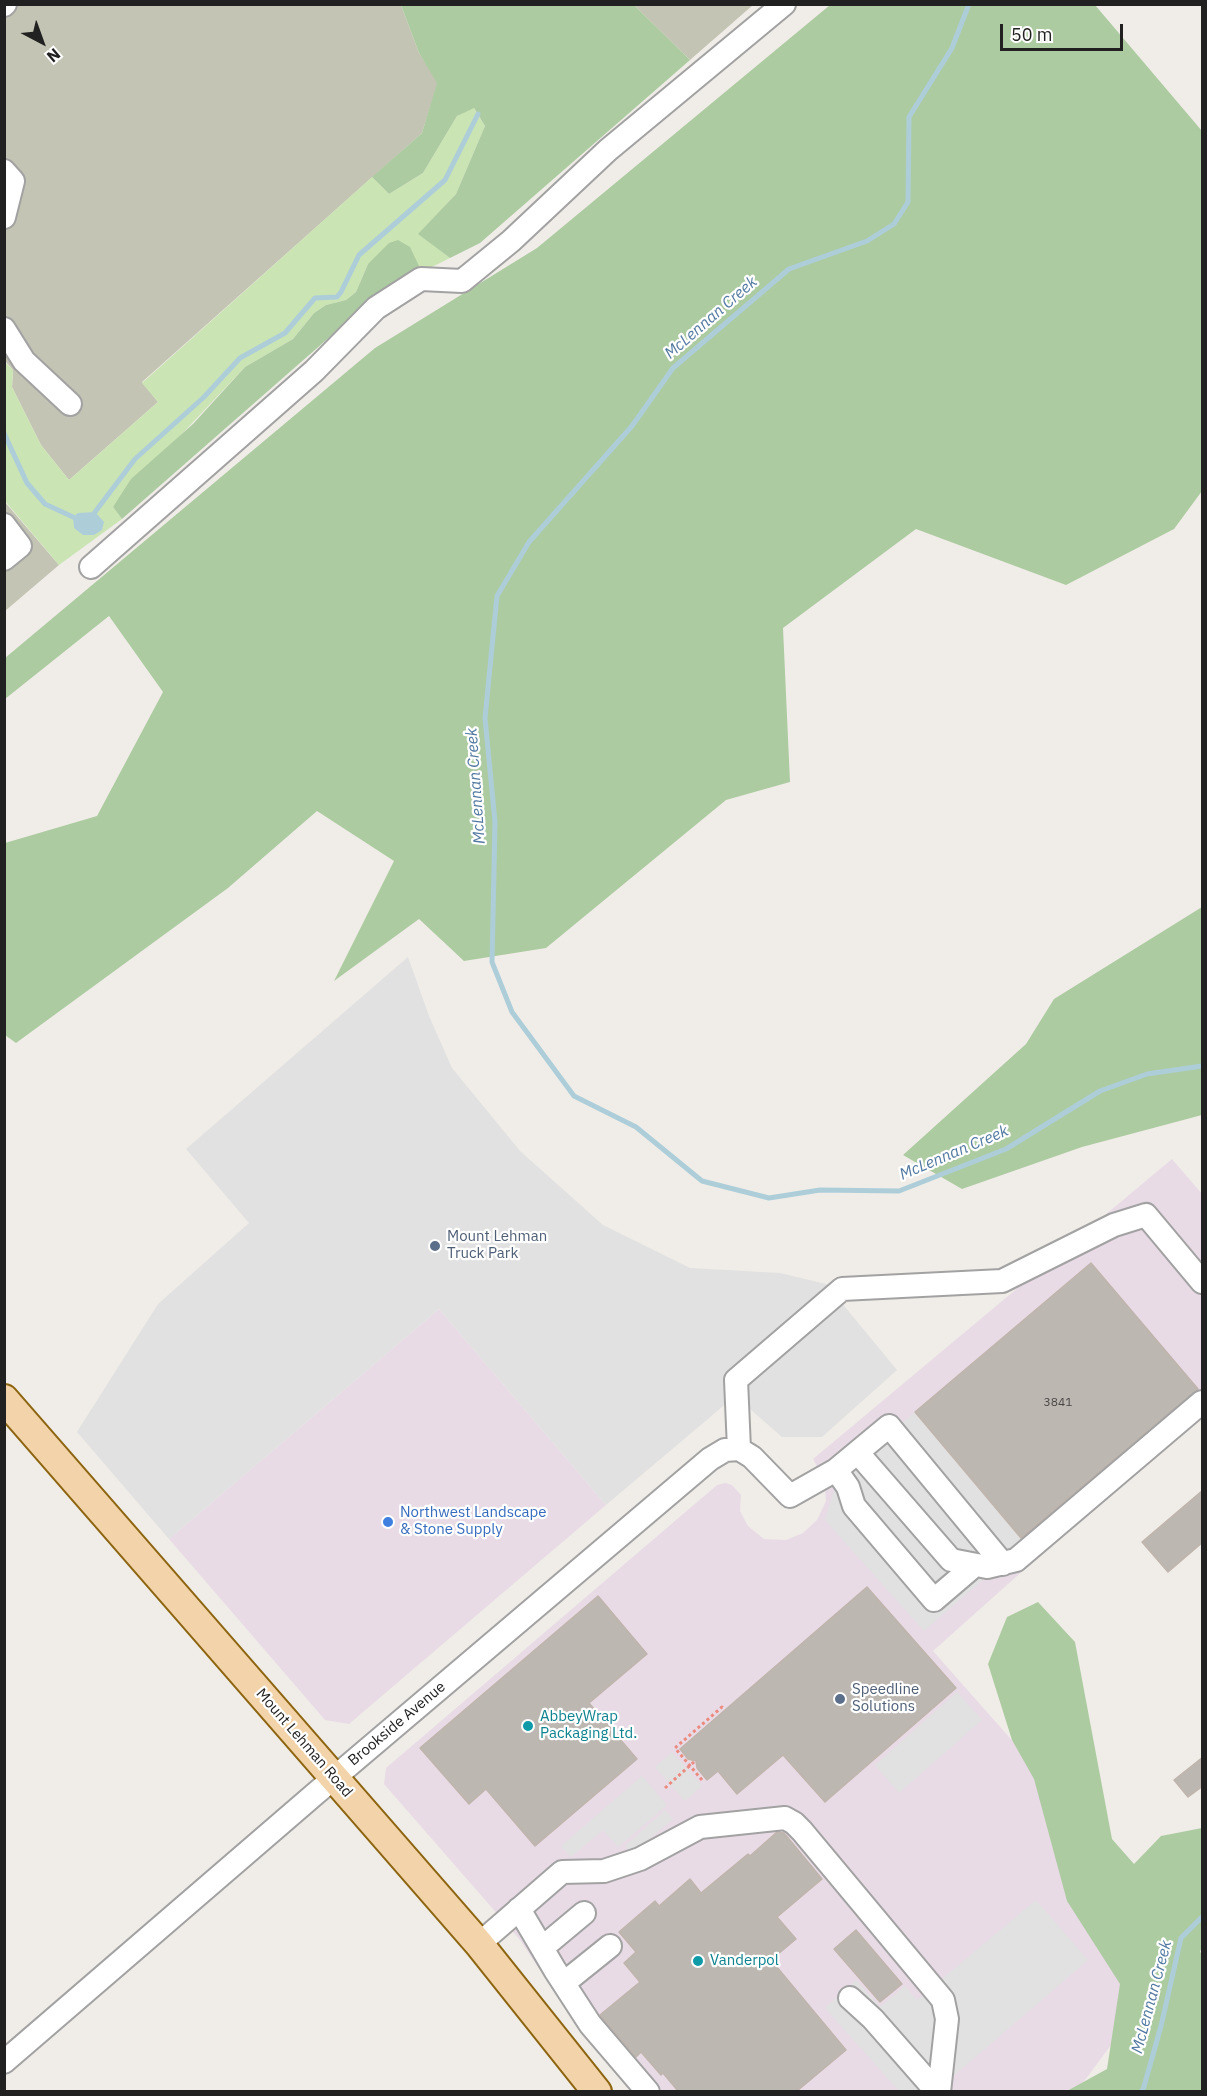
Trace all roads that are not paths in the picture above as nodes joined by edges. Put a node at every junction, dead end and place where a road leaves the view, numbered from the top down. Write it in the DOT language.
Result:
graph roads {
  1 [pos="784,4"];
  2 [pos="4,171"];
  3 [pos="4,217"];
  4 [pos="4,329"];
  5 [pos="70,404"];
  6 [pos="4,525"];
  7 [pos="4,559"];
  8 [pos="91,567"];
  9 [pos="1203,1282"];
  10 [pos="4,1399"];
  11 [pos="1203,1402"];
  12 [pos="739,1449"];
  13 [pos="858,1453"];
  14 [pos="836,1470"];
  15 [pos="975,1564"];
  16 [pos="1003,1564"];
  17 [pos="334,1778"];
  18 [pos="519,1909"];
  19 [pos="584,1913"];
  20 [pos="479,1944"];
  21 [pos="610,1946"];
  22 [pos="542,1948"];
  23 [pos="564,1983"];
  24 [pos="849,1998"];
  25 [pos="4,2062"];
  26 [pos="597,2091"];
  27 [pos="648,2091"];
  28 [pos="938,2091"];
  1 -- 8 [label="street"];
  2 -- 3 [label="street"];
  4 -- 5 [label="street"];
  6 -- 7 [label="street"];
  9 -- 12 [label="street"];
  10 -- 17 [label="main road, Mount Lehman Road"];
  11 -- 16 [label="street"];
  12 -- 14 [label="street"];
  12 -- 17 [label="street, Brookside Avenue"];
  13 -- 14 [label="street"];
  13 -- 15 [label="street"];
  13 -- 16 [label="street"];
  14 -- 15 [label="street"];
  15 -- 16 [label="street"];
  17 -- 20 [label="main road, Mount Lehman Road"];
  17 -- 25 [label="street, Brookside Avenue"];
  18 -- 20 [label="street"];
  18 -- 22 [label="street"];
  18 -- 28 [label="street"];
  19 -- 22 [label="street"];
  20 -- 26 [label="main road, Mount Lehman Road"];
  21 -- 23 [label="street"];
  22 -- 23 [label="street"];
  23 -- 27 [label="street"];
  24 -- 28 [label="street"];
}
